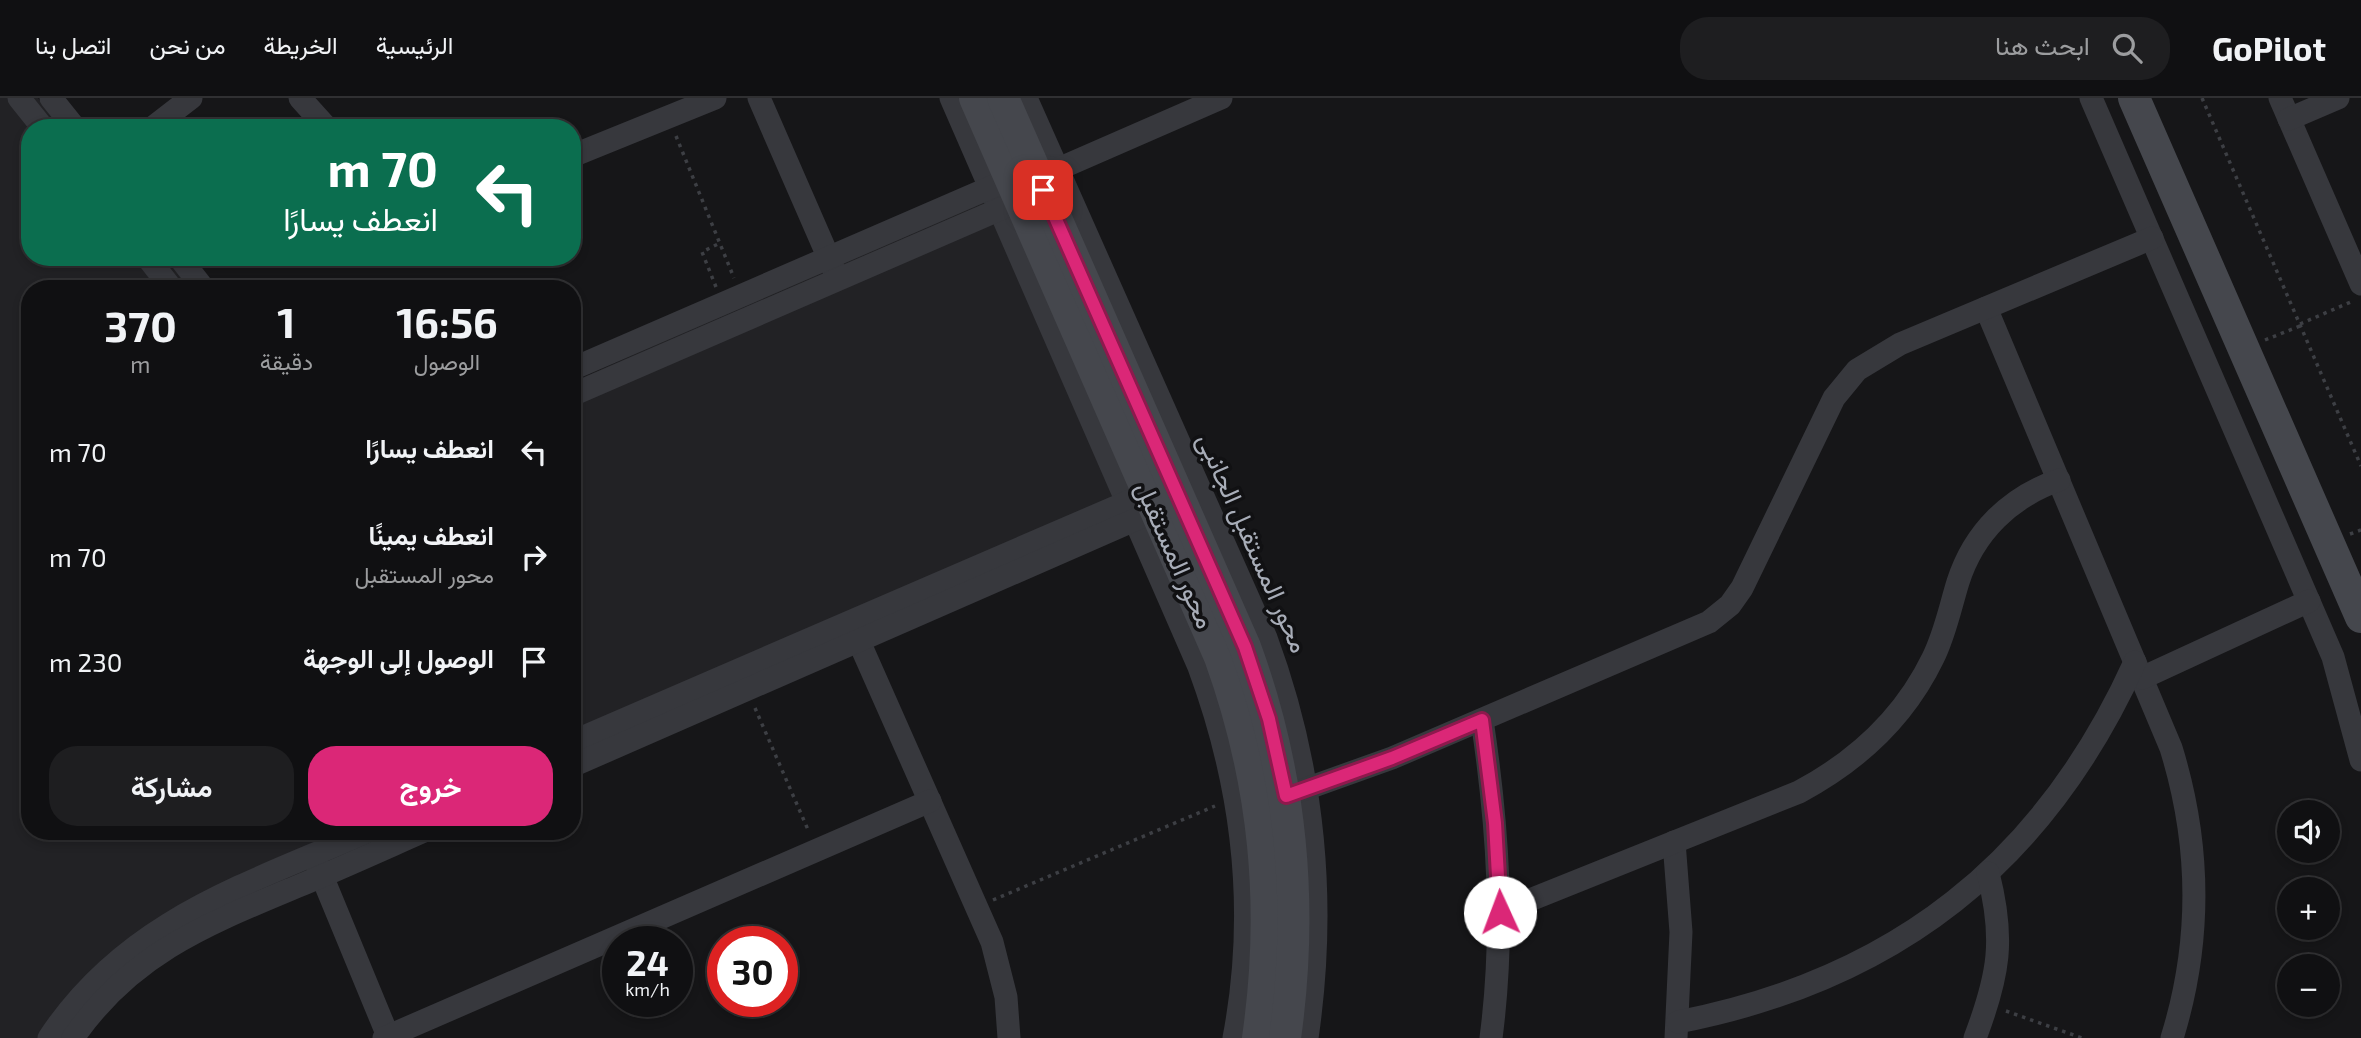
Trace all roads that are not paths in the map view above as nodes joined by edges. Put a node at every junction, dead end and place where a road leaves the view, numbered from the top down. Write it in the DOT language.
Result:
graph roads {
  1 [pos="19,98"];
  2 [pos="51,98"];
  3 [pos="191,98"];
  4 [pos="300,98"];
  5 [pos="715,98"];
  6 [pos="759,98"];
  7 [pos="951,98"];
  8 [pos="975,98"];
  9 [pos="1003,98"];
  10 [pos="1026,98"];
  11 [pos="1221,98"];
  12 [pos="2091,98"];
  13 [pos="2134,98"];
  14 [pos="2280,98"];
  15 [pos="2338,98"];
  16 [pos="36,119"];
  17 [pos="68,119"];
  18 [pos="164,119"];
  19 [pos="319,119"];
  20 [pos="2289,119"];
  21 [pos="581,152"];
  22 [pos="1022,186"];
  23 [pos="2152,238"];
  24 [pos="2353,242"];
  25 [pos="828,258"];
  26 [pos="153,266"];
  27 [pos="186,266"];
  28 [pos="838,279"];
  29 [pos="165,280"];
  30 [pos="197,280"];
  31 [pos="2361,284"];
  32 [pos="1986,308"];
  33 [pos="581,365"];
  34 [pos="581,391"];
  35 [pos="1150,407"];
  36 [pos="2059,480"];
  37 [pos="1152,502"];
  38 [pos="2309,601"];
  39 [pos="2361,617"];
  40 [pos="850,620"];
  41 [pos="859,641"];
  42 [pos="2138,670"];
  43 [pos="1482,720"];
  44 [pos="581,738"];
  45 [pos="2361,760"];
  46 [pos="581,762"];
  47 [pos="1297,792"];
  48 [pos="930,801"];
  49 [pos="356,840"];
  50 [pos="397,840"];
  51 [pos="1674,842"];
  52 [pos="318,866"];
  53 [pos="1989,873"];
  54 [pos="1500,912"];
  55 [pos="1677,1030"];
  56 [pos="386,1037"];
  57 [pos="49,1038"];
  58 [pos="73,1038"];
  59 [pos="1009,1038"];
  60 [pos="1234,1038"];
  61 [pos="1258,1038"];
  62 [pos="1285,1038"];
  63 [pos="1307,1038"];
  64 [pos="1492,1038"];
  65 [pos="1975,1038"];
  66 [pos="2172,1038"];
  1 -- 16 [label="street"];
  2 -- 17 [label="street"];
  3 -- 18 [label="street"];
  4 -- 19 [label="street"];
  5 -- 21 [label="street"];
  6 -- 25 [label="street"];
  7 -- 22 [label="street"];
  8 -- 22 [label="street, محور المستقبل"];
  9 -- 22 [label="street, محور المستقبل"];
  10 -- 22 [label="street"];
  11 -- 22 [label="street"];
  12 -- 23 [label="street"];
  13 -- 39 [label="street"];
  14 -- 20 [label="street"];
  15 -- 20 [label="street"];
  20 -- 24 [label="street"];
  22 -- 25 [label="street"];
  22 -- 28 [label="street"];
  22 -- 35 [label="street, محور المستقبل"];
  22 -- 37 [label="street, محور المستقبل"];
  23 -- 32 [label="street"];
  23 -- 38 [label="street"];
  24 -- 31 [label="street"];
  25 -- 28 [label="street"];
  25 -- 33 [label="street"];
  26 -- 29 [label="street"];
  27 -- 30 [label="street"];
  28 -- 34 [label="street"];
  32 -- 36 [label="street"];
  32 -- 43 [label="street"];
  35 -- 37 [label="street, محور المستقبل"];
  35 -- 47 [label="street, محور المستقبل الجانبى"];
  36 -- 42 [label="street"];
  36 -- 51 [label="street"];
  37 -- 40 [label="street"];
  37 -- 41 [label="street"];
  37 -- 47 [label="street, محور المستقبل"];
  37 -- 60 [label="street"];
  37 -- 61 [label="street, محور المستقبل"];
  38 -- 42 [label="street"];
  38 -- 45 [label="street"];
  40 -- 41 [label="street"];
  40 -- 44 [label="street"];
  41 -- 46 [label="street"];
  41 -- 48 [label="street"];
  42 -- 53 [label="street"];
  42 -- 66 [label="street"];
  43 -- 47 [label="street"];
  43 -- 54 [label="street"];
  47 -- 62 [label="street, محور المستقبل"];
  47 -- 63 [label="street, محور المستقبل الجانبى"];
  48 -- 56 [label="street"];
  48 -- 59 [label="street"];
  49 -- 52 [label="street"];
  50 -- 52 [label="street"];
  51 -- 54 [label="street"];
  51 -- 55 [label="street"];
  52 -- 56 [label="street"];
  52 -- 57 [label="street"];
  52 -- 58 [label="street"];
  53 -- 55 [label="street"];
  53 -- 65 [label="street"];
  54 -- 64 [label="street"];
}
